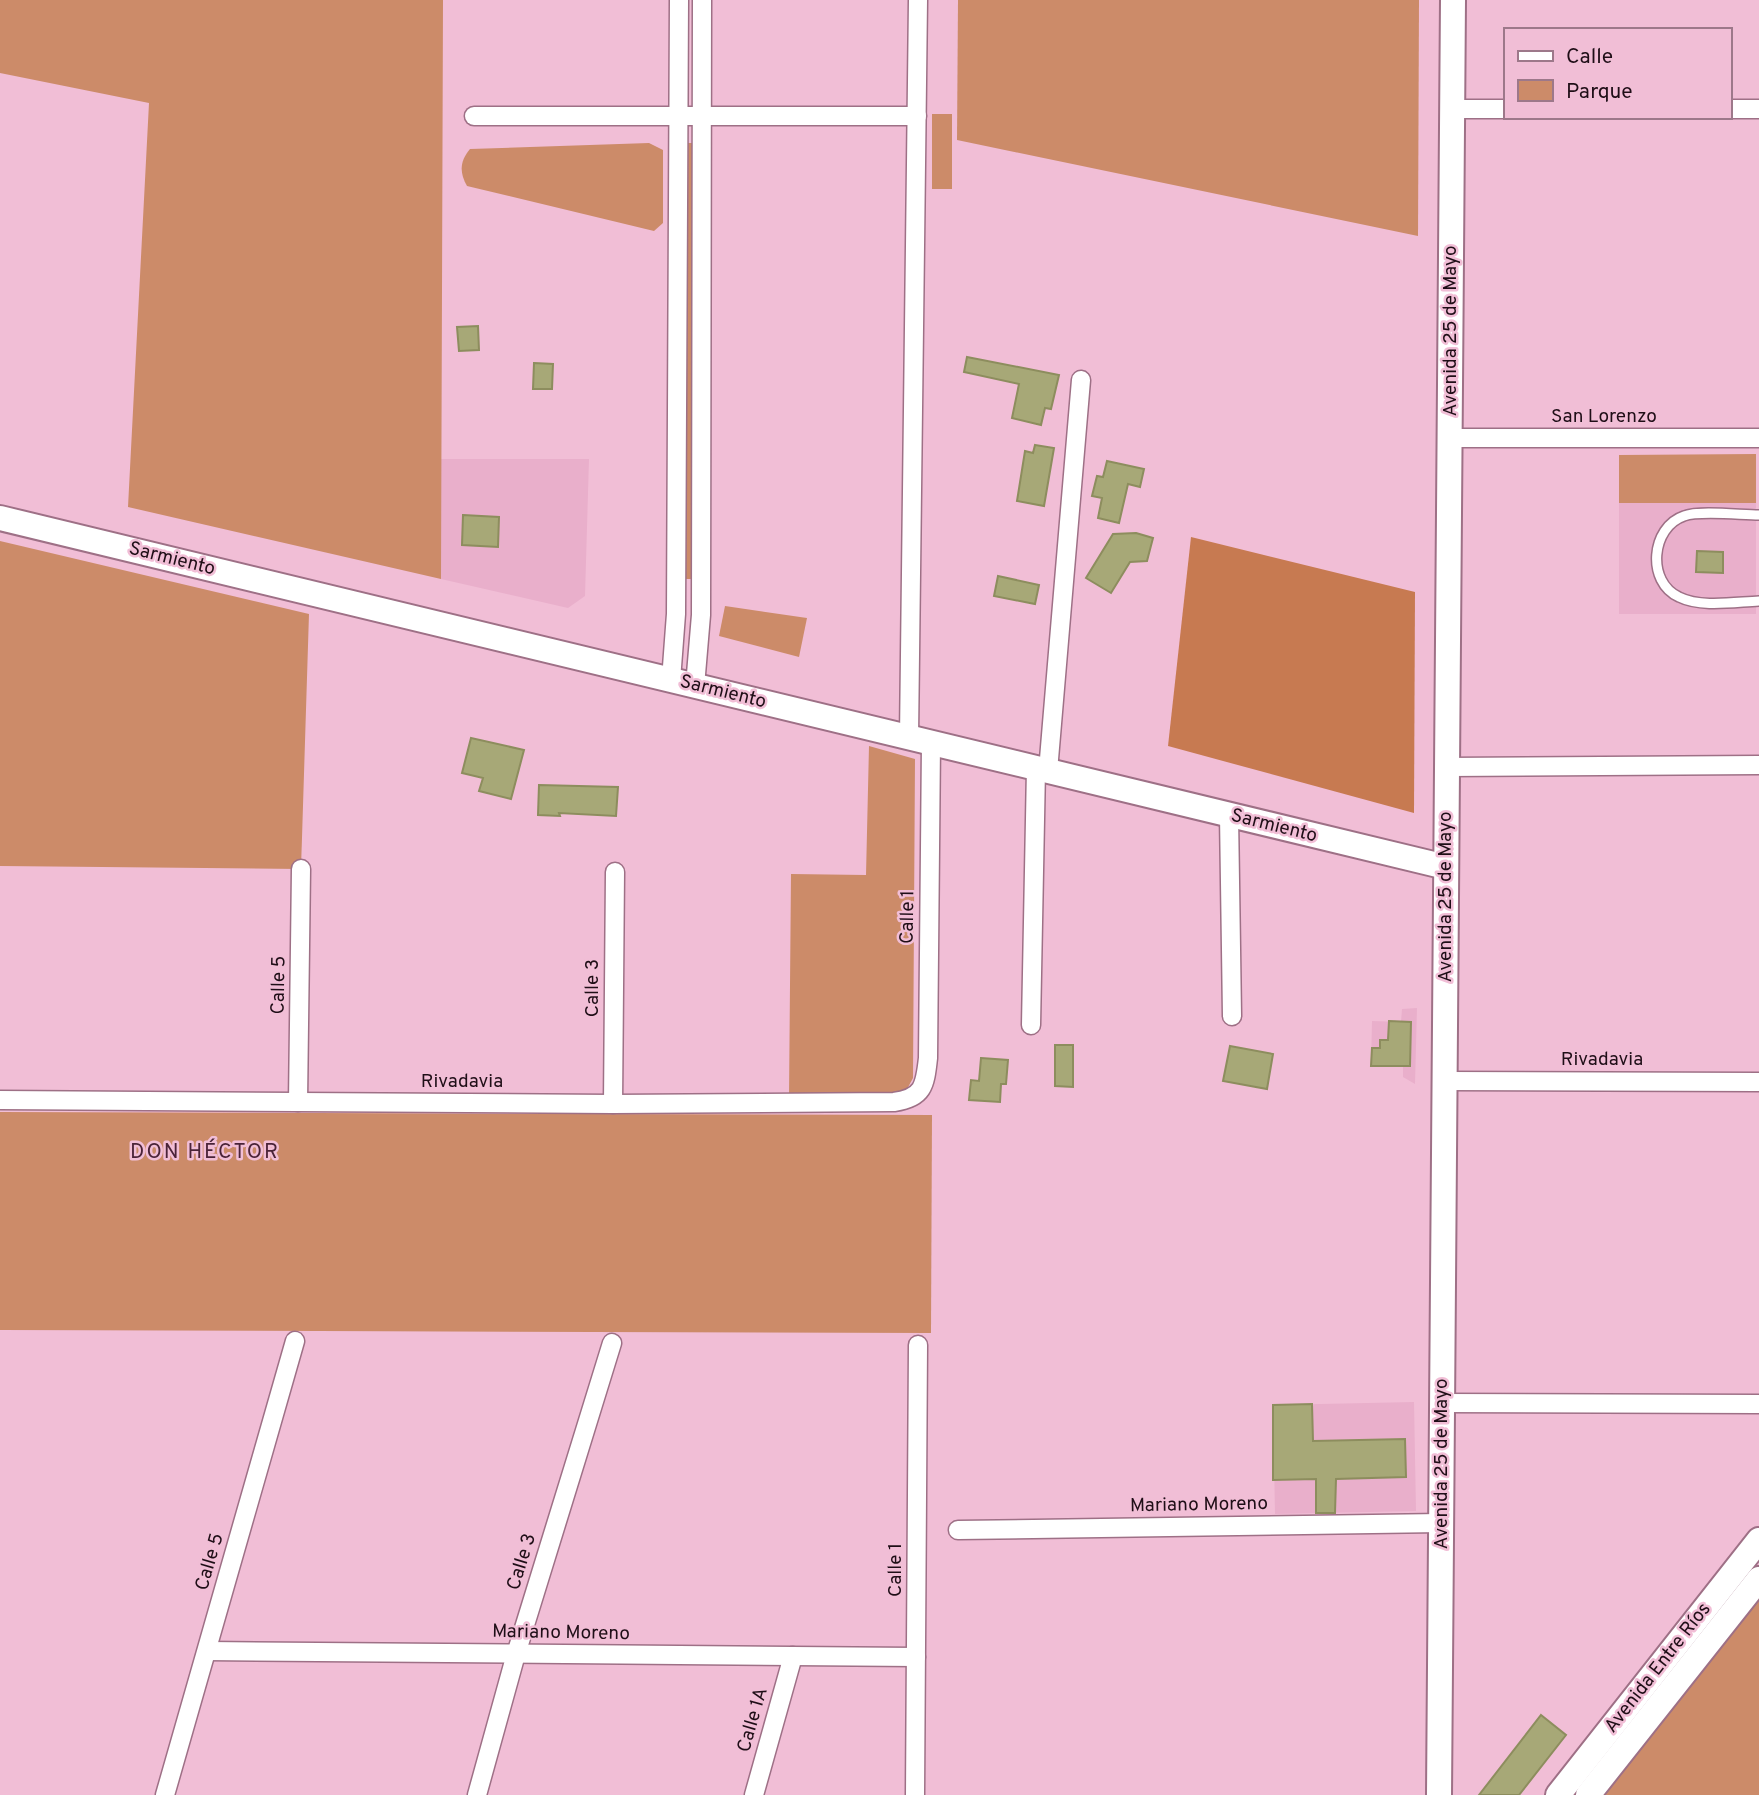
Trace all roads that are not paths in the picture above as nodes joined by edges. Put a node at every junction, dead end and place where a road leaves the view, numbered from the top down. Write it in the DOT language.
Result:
graph roads {
  1 [pos="679,0"];
  2 [pos="702,0"];
  3 [pos="918,0"];
  4 [pos="1453,0"];
  5 [pos="1452,109"];
  6 [pos="1504,109"];
  7 [pos="1731,109"];
  8 [pos="1759,109"];
  9 [pos="474,116"];
  10 [pos="678,116"];
  11 [pos="702,116"];
  12 [pos="917,116"];
  13 [pos="1081,380"];
  14 [pos="1450,438"];
  15 [pos="1759,438"];
  16 [pos="1759,515"];
  17 [pos="0,518"];
  18 [pos="676,597"];
  19 [pos="701,598"];
  20 [pos="1759,601"];
  21 [pos="671,680"];
  22 [pos="695,686"];
  23 [pos="920,740"];
  24 [pos="1759,765"];
  25 [pos="1447,767"];
  26 [pos="1042,769"];
  27 [pos="1229,815"];
  28 [pos="1446,867"];
  29 [pos="301,869"];
  30 [pos="615,872"];
  31 [pos="1232,1016"];
  32 [pos="1031,1025"];
  33 [pos="1445,1081"];
  34 [pos="1759,1082"];
  35 [pos="920,1091"];
  36 [pos="0,1100"];
  37 [pos="298,1102"];
  38 [pos="613,1104"];
  39 [pos="295,1341"];
  40 [pos="612,1343"];
  41 [pos="918,1345"];
  42 [pos="1442,1403"];
  43 [pos="1759,1404"];
  44 [pos="1441,1523"];
  45 [pos="958,1530"];
  46 [pos="1759,1540"];
  47 [pos="1759,1579"];
  48 [pos="206,1651"];
  49 [pos="516,1654"];
  50 [pos="793,1656"];
  51 [pos="916,1657"];
  52 [pos="165,1795"];
  53 [pos="477,1795"];
  54 [pos="754,1795"];
  55 [pos="915,1795"];
  56 [pos="1439,1795"];
  57 [pos="1558,1795"];
  58 [pos="1587,1795"];
  1 -- 10 [label="street"];
  2 -- 11 [label="street"];
  3 -- 12 [label="street, Calle 1"];
  4 -- 5 [label="street, Avenida 25 de Mayo"];
  5 -- 6 [label="street"];
  5 -- 14 [label="street, Avenida 25 de Mayo"];
  7 -- 8 [label="street"];
  9 -- 10 [label="street"];
  10 -- 11 [label="street"];
  10 -- 18 [label="street"];
  11 -- 12 [label="street"];
  11 -- 19 [label="street"];
  12 -- 23 [label="street, Calle 1"];
  13 -- 26 [label="street"];
  14 -- 15 [label="street, San Lorenzo"];
  14 -- 25 [label="street, Avenida 25 de Mayo"];
  16 -- 20 [label="lane"];
  17 -- 21 [label="street, Sarmiento"];
  18 -- 19 [label="lane"];
  18 -- 21 [label="street"];
  19 -- 22 [label="street"];
  21 -- 22 [label="street, Sarmiento"];
  22 -- 23 [label="street, Sarmiento"];
  23 -- 26 [label="street, Sarmiento"];
  23 -- 35 [label="street, Calle 1"];
  24 -- 25 [label="street"];
  25 -- 28 [label="street, Avenida 25 de Mayo"];
  26 -- 27 [label="street, Sarmiento"];
  26 -- 32 [label="street"];
  27 -- 28 [label="street, Sarmiento"];
  27 -- 31 [label="street"];
  28 -- 33 [label="street, Avenida 25 de Mayo"];
  29 -- 37 [label="street, Calle 5"];
  30 -- 38 [label="street, Calle 3"];
  33 -- 34 [label="street, Rivadavia"];
  33 -- 42 [label="street, Avenida 25 de Mayo"];
  35 -- 38 [label="street, Rivadavia"];
  36 -- 37 [label="street, Rivadavia"];
  37 -- 38 [label="street, Rivadavia"];
  39 -- 48 [label="street, Calle 5"];
  40 -- 49 [label="street, Calle 3"];
  41 -- 51 [label="street, Calle 1"];
  42 -- 43 [label="street"];
  42 -- 44 [label="street, Avenida 25 de Mayo"];
  44 -- 45 [label="street, Mariano Moreno"];
  44 -- 56 [label="street, Avenida 25 de Mayo"];
  46 -- 57 [label="street, Avenida Entre Ríos"];
  47 -- 58 [label="street, Avenida Entre Ríos"];
  48 -- 49 [label="street, Mariano Moreno"];
  48 -- 52 [label="street, Calle 5"];
  49 -- 50 [label="street, Mariano Moreno"];
  49 -- 53 [label="street, Calle 3"];
  50 -- 51 [label="street, Mariano Moreno"];
  50 -- 54 [label="street, Calle 1A"];
  51 -- 55 [label="street, Calle 1"];
}
